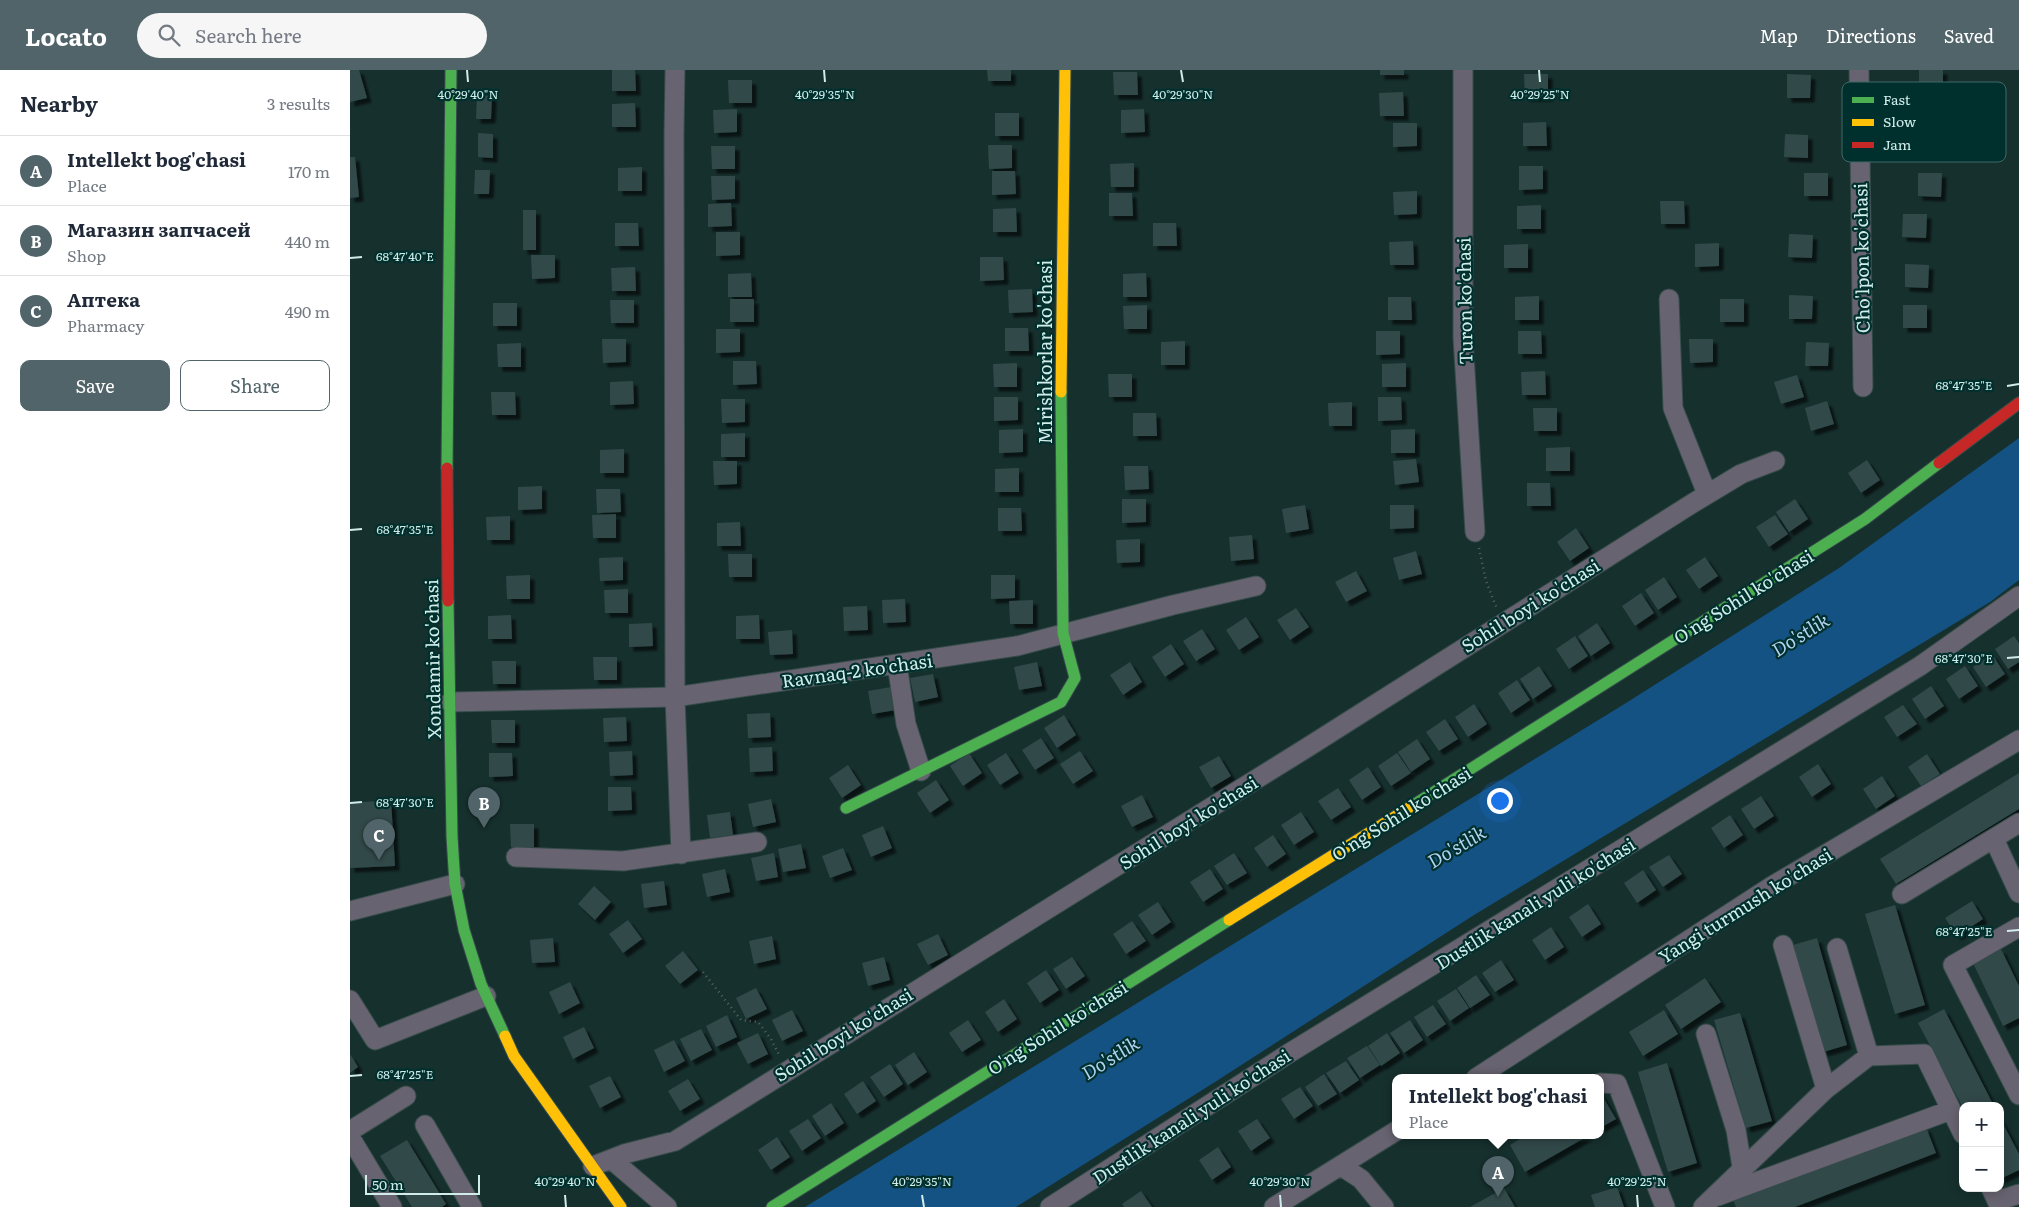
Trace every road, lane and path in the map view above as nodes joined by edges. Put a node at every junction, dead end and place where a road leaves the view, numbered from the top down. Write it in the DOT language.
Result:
graph roads {
  1 [pos="451,70"];
  2 [pos="675,70"];
  3 [pos="1065,70"];
  4 [pos="1463,70"];
  5 [pos="1860,162"];
  6 [pos="1669,300"];
  7 [pos="1863,387"];
  8 [pos="2019,402"];
  9 [pos="1775,461"];
  10 [pos="1707,494"];
  11 [pos="1475,532"];
  12 [pos="1256,586"];
  13 [pos="2019,596"];
  14 [pos="1503,622"];
  15 [pos="1063,633"];
  16 [pos="896,664"];
  17 [pos="675,697"];
  18 [pos="450,702"];
  19 [pos="2019,740"];
  20 [pos="921,771"];
  21 [pos="846,808"];
  22 [pos="2019,823"];
  23 [pos="1994,839"];
  24 [pos="757,842"];
  25 [pos="680,854"];
  26 [pos="516,857"];
  27 [pos="455,884"];
  28 [pos="2019,893"];
  29 [pos="1902,894"];
  30 [pos="350,911"];
  31 [pos="2019,927"];
  32 [pos="1783,945"];
  33 [pos="1837,948"];
  34 [pos="703,972"];
  35 [pos="486,996"];
  36 [pos="350,1000"];
  37 [pos="1706,1034"];
  38 [pos="1869,1056"];
  39 [pos="786,1070"];
  40 [pos="1482,1074"];
  41 [pos="1604,1083"];
  42 [pos="1826,1089"];
  43 [pos="2019,1095"];
  44 [pos="406,1096"];
  45 [pos="1951,1110"];
  46 [pos="425,1125"];
  47 [pos="1959,1126"];
  48 [pos="350,1131"];
  49 [pos="1392,1133"];
  50 [pos="350,1137"];
  51 [pos="611,1159"];
  52 [pos="593,1166"];
  53 [pos="1341,1166"];
  54 [pos="1742,1167"];
  55 [pos="1993,1192"];
  56 [pos="2019,1194"];
  57 [pos="1714,1202"];
  58 [pos="622,1206"];
  59 [pos="392,1207"];
  60 [pos="472,1207"];
  61 [pos="667,1207"];
  62 [pos="772,1207"];
  63 [pos="1050,1207"];
  64 [pos="1274,1207"];
  65 [pos="1384,1207"];
  66 [pos="1665,1207"];
  1 -- 18 [label="street, Xondamir ko'chasi"];
  2 -- 17 [label="street"];
  3 -- 15 [label="street, Mirishkorlar ko'chasi"];
  4 -- 11 [label="street, Turon ko'chasi"];
  5 -- 7 [label="street, Cho'lpon ko'chasi"];
  6 -- 10 [label="street"];
  8 -- 62 [label="street, O'ng Sohil ko'chasi"];
  9 -- 10 [label="street, Sohil boyi ko'chasi"];
  10 -- 14 [label="street, Sohil boyi ko'chasi"];
  11 -- 14 [label="path"];
  12 -- 15 [label="street, Ravnaq-2 ko'chasi"];
  13 -- 63 [label="street, Dustlik kanali yuli ko'chasi"];
  14 -- 39 [label="street, Sohil boyi ko'chasi"];
  15 -- 16 [label="street, Ravnaq-2 ko'chasi"];
  15 -- 20 [label="street, Mirishkorlar ko'chasi"];
  16 -- 17 [label="street, Ravnaq-2 ko'chasi"];
  16 -- 20 [label="street"];
  17 -- 18 [label="street, Ravnaq-2 ko'chasi"];
  17 -- 25 [label="street"];
  18 -- 27 [label="street, Xondamir ko'chasi"];
  19 -- 40 [label="street, Yangi turmush ko'chasi"];
  20 -- 21 [label="street, Mirishkorlar ko'chasi"];
  22 -- 23 [label="street"];
  23 -- 28 [label="street"];
  23 -- 29 [label="street"];
  24 -- 25 [label="street"];
  25 -- 26 [label="street"];
  27 -- 30 [label="street"];
  27 -- 35 [label="street, Xondamir ko'chasi"];
  31 -- 43 [label="street"];
  32 -- 42 [label="street"];
  33 -- 38 [label="street"];
  34 -- 39 [label="path"];
  35 -- 36 [label="street"];
  35 -- 52 [label="street, Xondamir ko'chasi"];
  37 -- 54 [label="street"];
  38 -- 42 [label="street"];
  38 -- 45 [label="street"];
  39 -- 51 [label="street, Sohil boyi ko'chasi"];
  41 -- 66 [label="street"];
  42 -- 54 [label="street"];
  44 -- 48 [label="street"];
  45 -- 47 [label="street"];
  45 -- 57 [label="street"];
  46 -- 60 [label="street"];
  49 -- 53 [label="street"];
  50 -- 59 [label="street"];
  51 -- 52 [label="street, Sohil boyi ko'chasi"];
  51 -- 61 [label="street"];
  52 -- 58 [label="street, Xondamir ko'chasi"];
  53 -- 64 [label="street"];
  53 -- 65 [label="street"];
  54 -- 57 [label="street"];
  55 -- 56 [label="street"];
}
